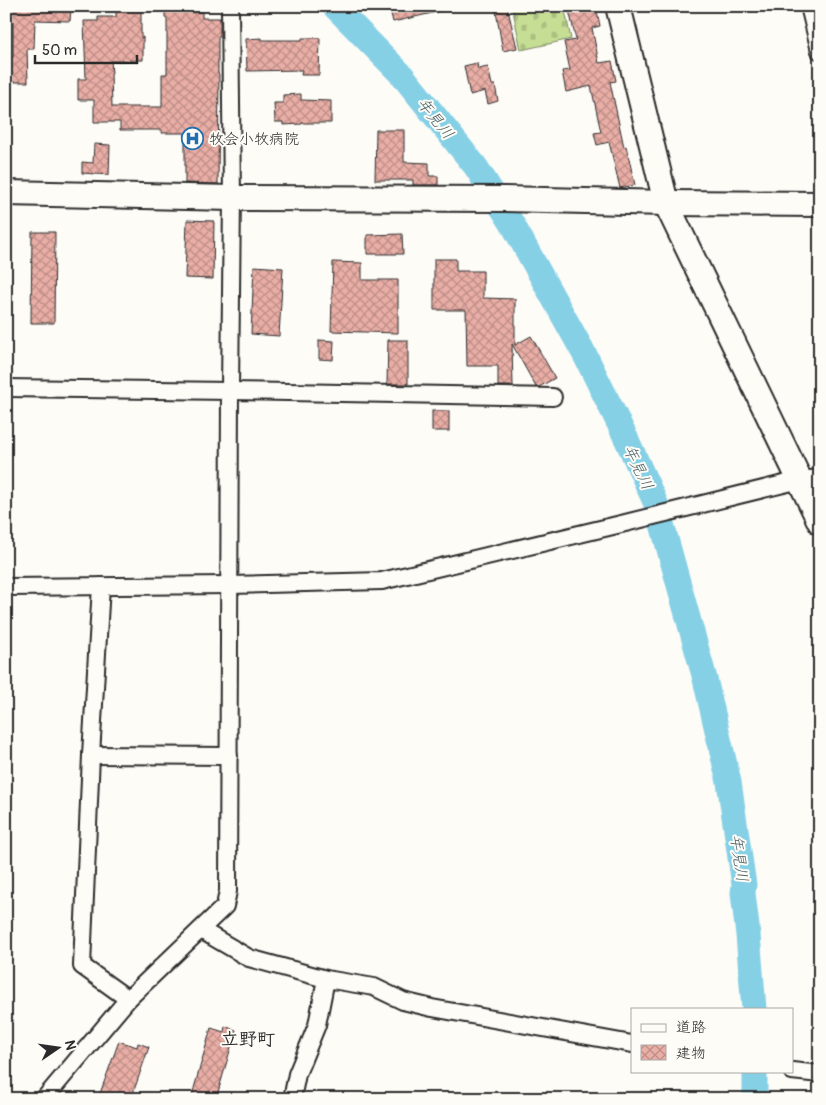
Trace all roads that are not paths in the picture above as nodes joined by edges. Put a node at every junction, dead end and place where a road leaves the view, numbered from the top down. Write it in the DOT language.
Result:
graph roads {
  1 [pos="230,6"];
  2 [pos="618,6"];
  3 [pos="810,6"];
  4 [pos="820,51"];
  5 [pos="6,193"];
  6 [pos="232,198"];
  7 [pos="666,203"];
  8 [pos="820,204"];
  9 [pos="6,388"];
  10 [pos="230,391"];
  11 [pos="553,397"];
  12 [pos="810,479"];
  13 [pos="820,522"];
  14 [pos="230,585"];
  15 [pos="101,586"];
  16 [pos="6,587"];
  17 [pos="91,755"];
  18 [pos="229,756"];
  19 [pos="200,930"];
  20 [pos="326,979"];
  21 [pos="128,999"];
  22 [pos="631,1044"];
  23 [pos="794,1071"];
  24 [pos="820,1074"];
  25 [pos="44,1099"];
  26 [pos="292,1099"];
  1 -- 6 [label="street"];
  2 -- 7 [label="street"];
  3 -- 4 [label="street"];
  5 -- 6 [label="street"];
  6 -- 7 [label="street"];
  6 -- 10 [label="street"];
  7 -- 8 [label="street"];
  7 -- 12 [label="street"];
  9 -- 10 [label="street"];
  10 -- 11 [label="street"];
  10 -- 14 [label="street"];
  12 -- 13 [label="street"];
  12 -- 14 [label="street"];
  14 -- 15 [label="street"];
  14 -- 18 [label="street"];
  15 -- 16 [label="street"];
  15 -- 17 [label="street"];
  17 -- 18 [label="street"];
  17 -- 21 [label="street"];
  18 -- 19 [label="street"];
  19 -- 20 [label="street"];
  19 -- 21 [label="street"];
  20 -- 22 [label="street"];
  20 -- 26 [label="street"];
  21 -- 25 [label="street"];
  23 -- 24 [label="street"];
}
